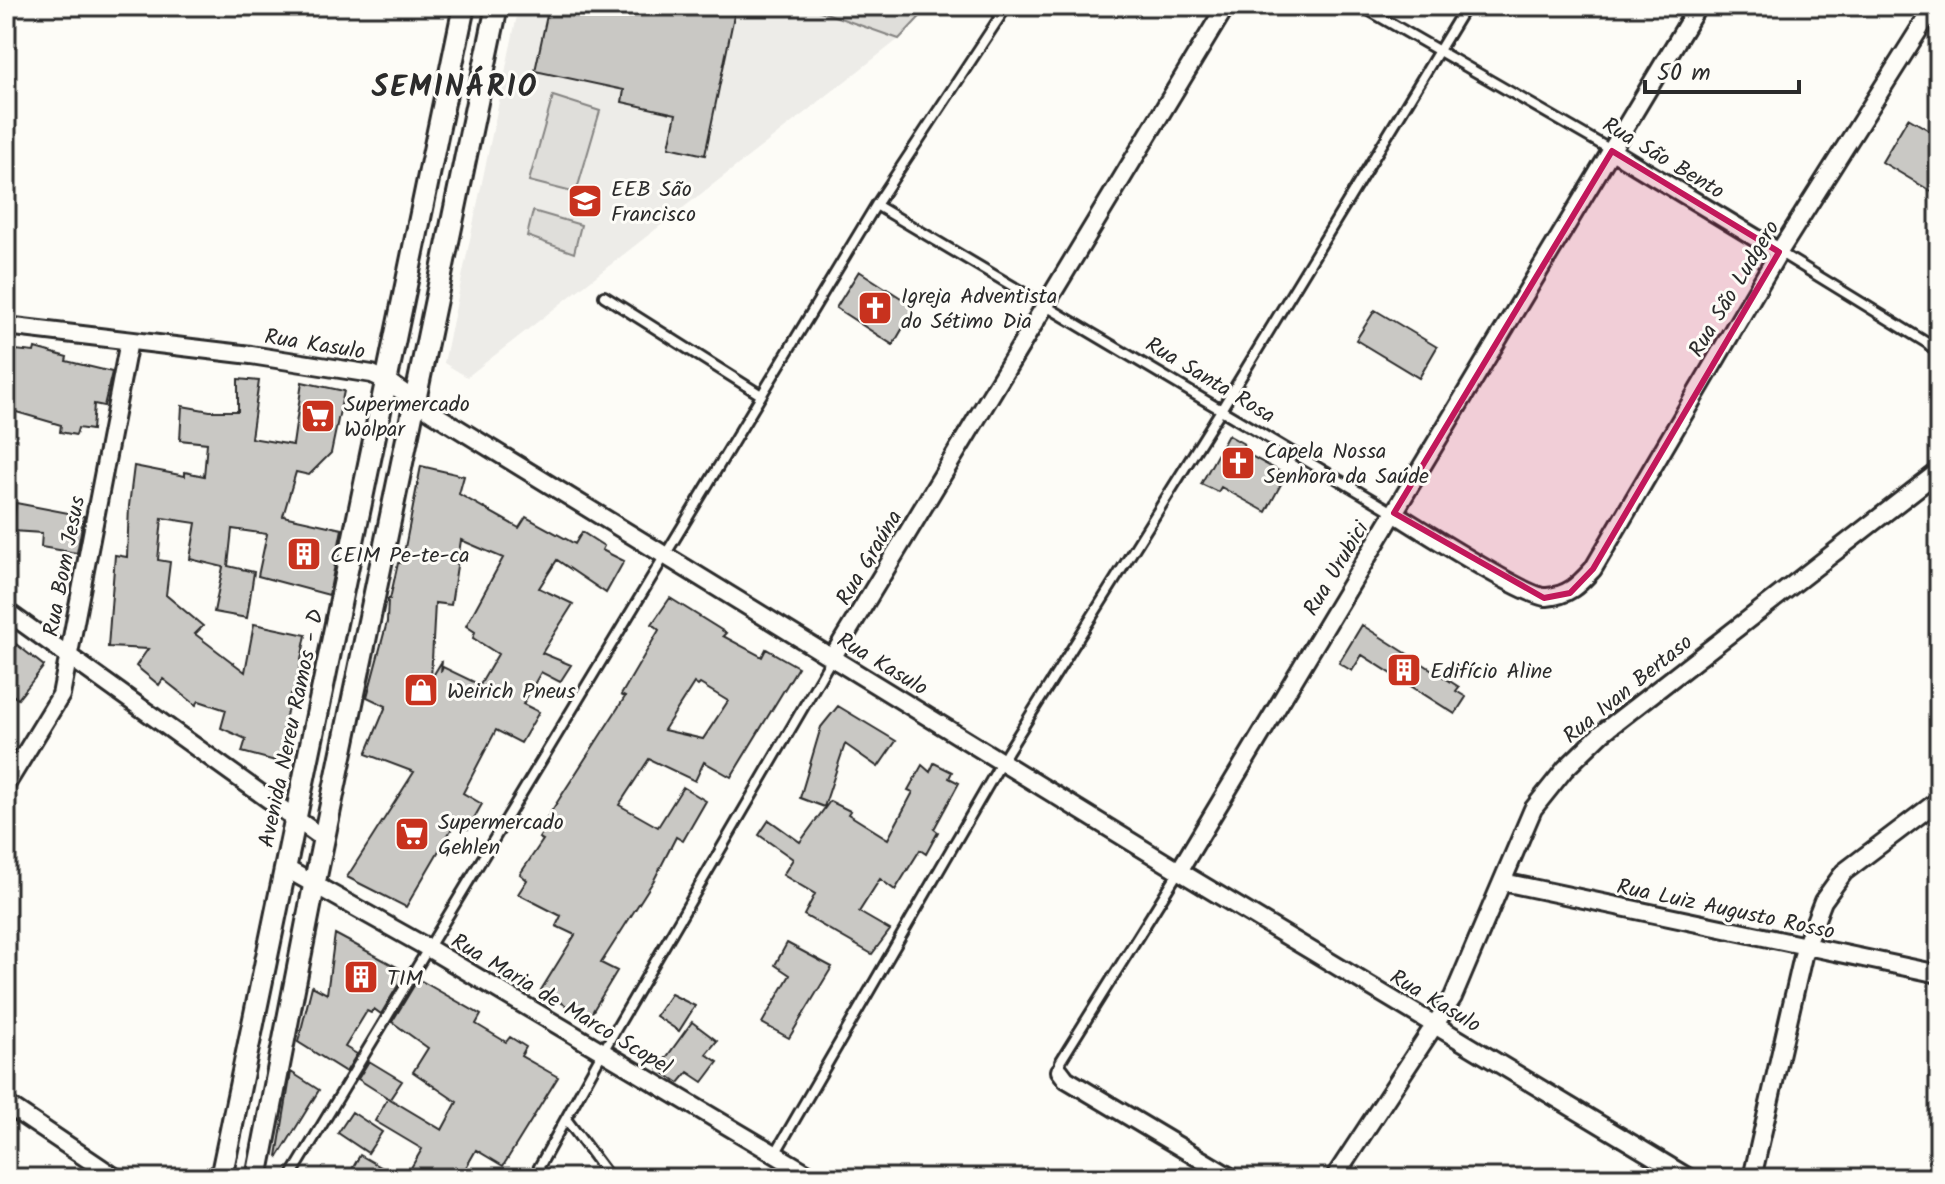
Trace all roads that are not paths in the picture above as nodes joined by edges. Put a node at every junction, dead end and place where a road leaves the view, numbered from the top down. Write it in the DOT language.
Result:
graph roads {
  1 [pos="464,6"];
  2 [pos="497,6"];
  3 [pos="1007,6"];
  4 [pos="1226,6"];
  5 [pos="1361,6"];
  6 [pos="1466,6"];
  7 [pos="1698,6"];
  8 [pos="1934,6"];
  9 [pos="1439,53"];
  10 [pos="1612,151"];
  11 [pos="876,205"];
  12 [pos="1779,252"];
  13 [pos="604,296"];
  14 [pos="1045,306"];
  15 [pos="6,326"];
  16 [pos="129,341"];
  17 [pos="1939,354"];
  18 [pos="387,381"];
  19 [pos="761,395"];
  20 [pos="416,402"];
  21 [pos="1221,410"];
  22 [pos="1939,471"];
  23 [pos="1394,513"];
  24 [pos="665,555"];
  25 [pos="1570,593"];
  26 [pos="6,611"];
  27 [pos="68,656"];
  28 [pos="832,658"];
  29 [pos="1002,762"];
  30 [pos="6,785"];
  31 [pos="1939,800"];
  32 [pos="296,820"];
  33 [pos="324,839"];
  34 [pos="285,868"];
  35 [pos="1179,871"];
  36 [pos="1503,882"];
  37 [pos="314,886"];
  38 [pos="1805,947"];
  39 [pos="428,948"];
  40 [pos="1939,974"];
  41 [pos="1435,1025"];
  42 [pos="602,1053"];
  43 [pos="1060,1071"];
  44 [pos="6,1104"];
  45 [pos="566,1119"];
  46 [pos="775,1154"];
  47 [pos="116,1178"];
  48 [pos="221,1178"];
  49 [pos="257,1178"];
  50 [pos="290,1178"];
  51 [pos="533,1178"];
  52 [pos="610,1178"];
  53 [pos="815,1178"];
  54 [pos="1232,1178"];
  55 [pos="1334,1178"];
  56 [pos="1689,1178"];
  57 [pos="1752,1178"];
  1 -- 18 [label="street, Avenida Nereu Ramos - D"];
  2 -- 20 [label="street"];
  3 -- 11 [label="lane"];
  4 -- 14 [label="street, Rua Graúna"];
  5 -- 9 [label="lane, Rua São Bento"];
  6 -- 9 [label="lane"];
  7 -- 10 [label="street, Rua Urubici"];
  8 -- 12 [label="street, Rua São Ludgero"];
  9 -- 10 [label="lane, Rua São Bento"];
  9 -- 21 [label="lane"];
  10 -- 12 [label="street, Rua São Bento"];
  10 -- 23 [label="street, Rua Urubici"];
  11 -- 14 [label="lane, Rua Santa Rosa"];
  11 -- 19 [label="lane"];
  12 -- 17 [label="lane, Rua São Bento"];
  12 -- 25 [label="street, Rua São Ludgero"];
  13 -- 19 [label="lane"];
  14 -- 21 [label="lane, Rua Santa Rosa"];
  14 -- 28 [label="street, Rua Graúna"];
  15 -- 16 [label="street, Rua Kasulo"];
  16 -- 18 [label="street, Rua Kasulo"];
  16 -- 27 [label="street, Rua Bom Jesus"];
  18 -- 20 [label="street, Rua Kasulo"];
  18 -- 32 [label="street, Avenida Nereu Ramos - D"];
  19 -- 24 [label="lane"];
  20 -- 24 [label="street, Rua Kasulo"];
  20 -- 33 [label="street"];
  21 -- 23 [label="lane, Rua Santa Rosa"];
  21 -- 29 [label="lane"];
  22 -- 36 [label="street, Rua Ivan Bertaso"];
  23 -- 25 [label="street, Rua Santa Rosa"];
  23 -- 35 [label="street, Rua Urubici"];
  24 -- 28 [label="street, Rua Kasulo"];
  24 -- 39 [label="lane"];
  26 -- 27 [label="street"];
  27 -- 30 [label="street, Rua Bom Jesus"];
  27 -- 32 [label="street"];
  28 -- 29 [label="street, Rua Kasulo"];
  28 -- 42 [label="lane, Rua Graúna"];
  29 -- 35 [label="street, Rua Kasulo"];
  29 -- 46 [label="lane"];
  31 -- 38 [label="street"];
  32 -- 33 [label="street"];
  32 -- 34 [label="street, Avenida Nereu Ramos - D"];
  33 -- 37 [label="street"];
  34 -- 37 [label="street, Rua Maria de Marco Scopel"];
  34 -- 48 [label="street, Avenida Nereu Ramos - D"];
  35 -- 41 [label="street, Rua Kasulo"];
  35 -- 43 [label="lane, Rua Urubici"];
  36 -- 38 [label="street, Rua Luiz Augusto Rosso"];
  36 -- 41 [label="street, Rua Ivan Bertaso"];
  37 -- 39 [label="street, Rua Maria de Marco Scopel"];
  37 -- 49 [label="street"];
  38 -- 40 [label="street, Rua Luiz Augusto Rosso"];
  38 -- 57 [label="street"];
  39 -- 42 [label="street, Rua Maria de Marco Scopel"];
  39 -- 50 [label="lane"];
  41 -- 55 [label="street, Rua Ivan Bertaso"];
  41 -- 56 [label="street, Rua Kasulo"];
  42 -- 45 [label="lane, Rua Graúna"];
  42 -- 46 [label="street, Rua Maria de Marco Scopel"];
  43 -- 54 [label="street"];
  44 -- 47 [label="street"];
  45 -- 51 [label="lane, Rua Graúna"];
  45 -- 52 [label="lane"];
  46 -- 53 [label="street, Rua Maria de Marco Scopel"];
}
